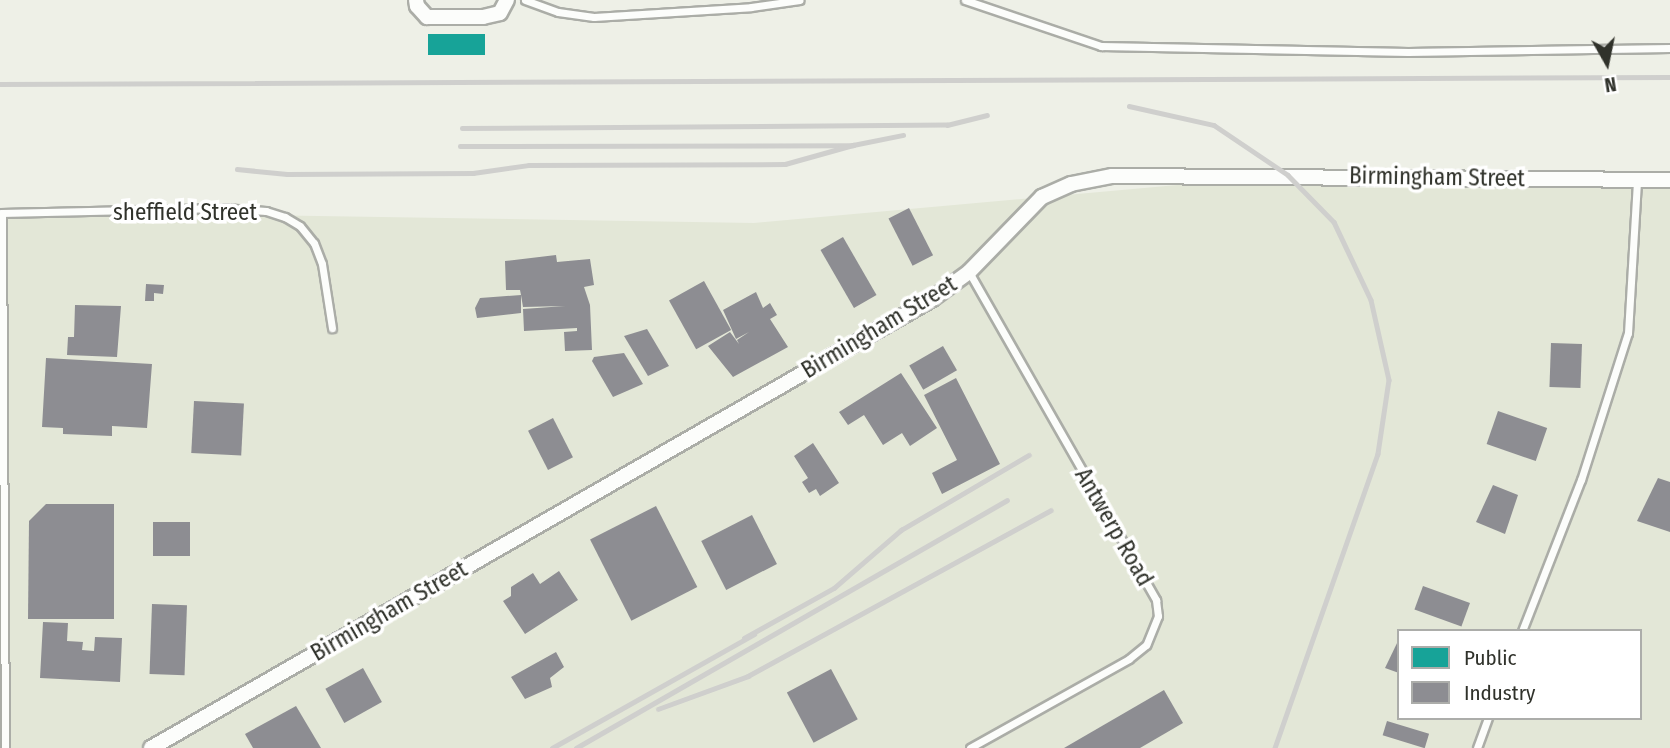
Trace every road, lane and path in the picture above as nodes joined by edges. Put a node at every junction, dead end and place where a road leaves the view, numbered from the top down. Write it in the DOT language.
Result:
graph roads {
  1 [pos="416,0"];
  2 [pos="508,0"];
  3 [pos="525,0"];
  4 [pos="800,0"];
  5 [pos="965,0"];
  6 [pos="1670,48"];
  7 [pos="1637,180"];
  8 [pos="1670,180"];
  9 [pos="1,214"];
  10 [pos="969,272"];
  11 [pos="332,328"];
  12 [pos="1523,629"];
  13 [pos="1488,720"];
  14 [pos="5,748"];
  15 [pos="151,748"];
  16 [pos="970,748"];
  17 [pos="1477,748"];
  1 -- 2 [label="street"];
  3 -- 4 [label="lane"];
  5 -- 6 [label="lane"];
  7 -- 8 [label="street, Birmingham Street"];
  7 -- 10 [label="street, Birmingham Street"];
  7 -- 12 [label="lane"];
  9 -- 11 [label="lane, sheffield Street"];
  9 -- 14 [label="lane"];
  10 -- 15 [label="street, Birmingham Street"];
  10 -- 16 [label="lane, Antwerp Road"];
  13 -- 17 [label="lane"];
}
